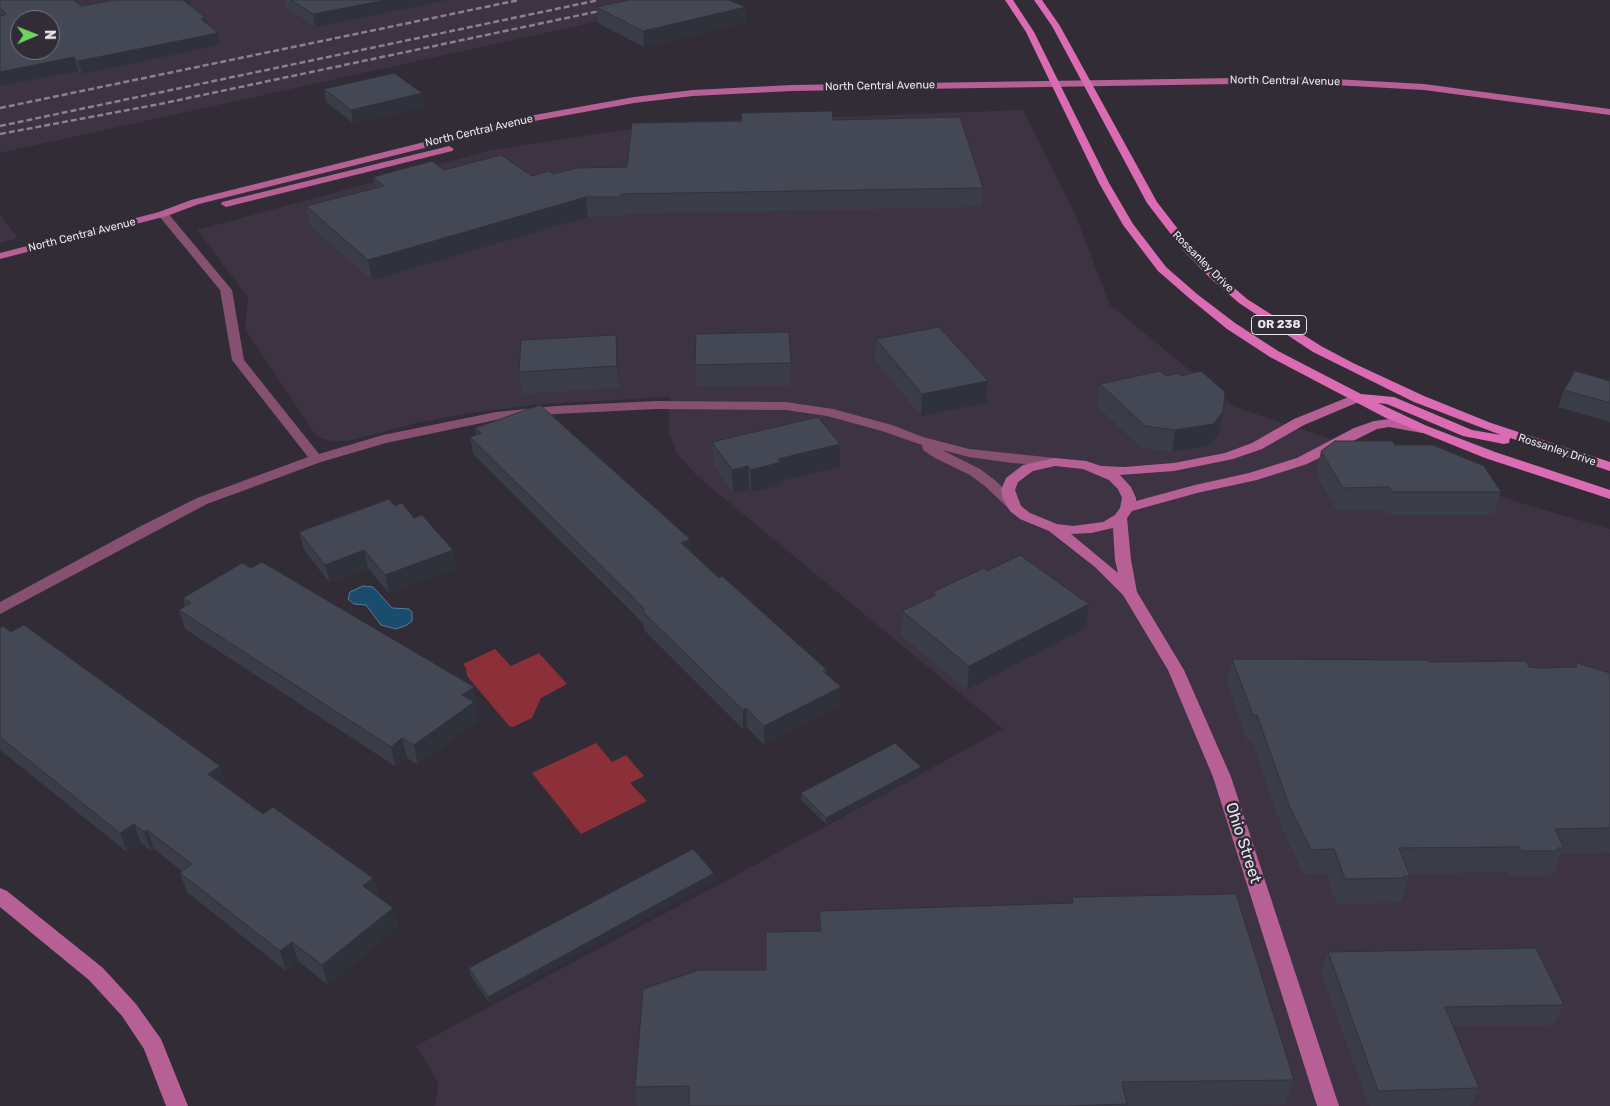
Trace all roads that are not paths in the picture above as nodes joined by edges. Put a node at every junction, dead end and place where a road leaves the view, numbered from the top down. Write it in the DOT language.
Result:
graph roads {
  1 [pos="1009,0"];
  2 [pos="1038,0"];
  3 [pos="1057,87"];
  4 [pos="1088,87"];
  5 [pos="1610,112"];
  6 [pos="1610,121"];
  7 [pos="163,214"];
  8 [pos="0,256"];
  9 [pos="1356,398"];
  10 [pos="1422,429"];
  11 [pos="918,440"];
  12 [pos="1556,451"];
  13 [pos="316,458"];
  14 [pos="1055,462"];
  15 [pos="1610,467"];
  16 [pos="1100,469"];
  17 [pos="1610,494"];
  18 [pos="1015,508"];
  19 [pos="1124,513"];
  20 [pos="1054,528"];
  21 [pos="1128,592"];
  22 [pos="0,609"];
  23 [pos="0,896"];
  24 [pos="177,1106"];
  25 [pos="1328,1106"];
  1 -- 3 [label="main road, OR 238"];
  2 -- 4 [label="main road, Rossanley Drive / OR 238"];
  3 -- 4 [label="street, North Central Avenue"];
  3 -- 7 [label="street, North Central Avenue"];
  3 -- 9 [label="main road, OR 238"];
  4 -- 5 [label="street, North Central Avenue"];
  4 -- 6 [label="street, North Central Avenue"];
  4 -- 12 [label="main road, Rossanley Drive / OR 238"];
  7 -- 8 [label="street, North Central Avenue"];
  7 -- 13 [label="street"];
  9 -- 10 [label="main road, OR 238"];
  9 -- 12 [label="main road"];
  9 -- 16 [label="street"];
  10 -- 17 [label="main road, Rossanley Drive / OR 238"];
  10 -- 19 [label="street"];
  11 -- 13 [label="street"];
  11 -- 14 [label="street"];
  11 -- 18 [label="street"];
  12 -- 15 [label="main road, Rossanley Drive / OR 238"];
  13 -- 22 [label="street"];
  14 -- 16 [label="street"];
  14 -- 18 [label="street"];
  16 -- 19 [label="street"];
  18 -- 20 [label="street"];
  19 -- 20 [label="street"];
  19 -- 21 [label="street, Ohio Street"];
  20 -- 21 [label="street, Ohio Street"];
  21 -- 25 [label="street, Ohio Street"];
  23 -- 24 [label="street"];
}
